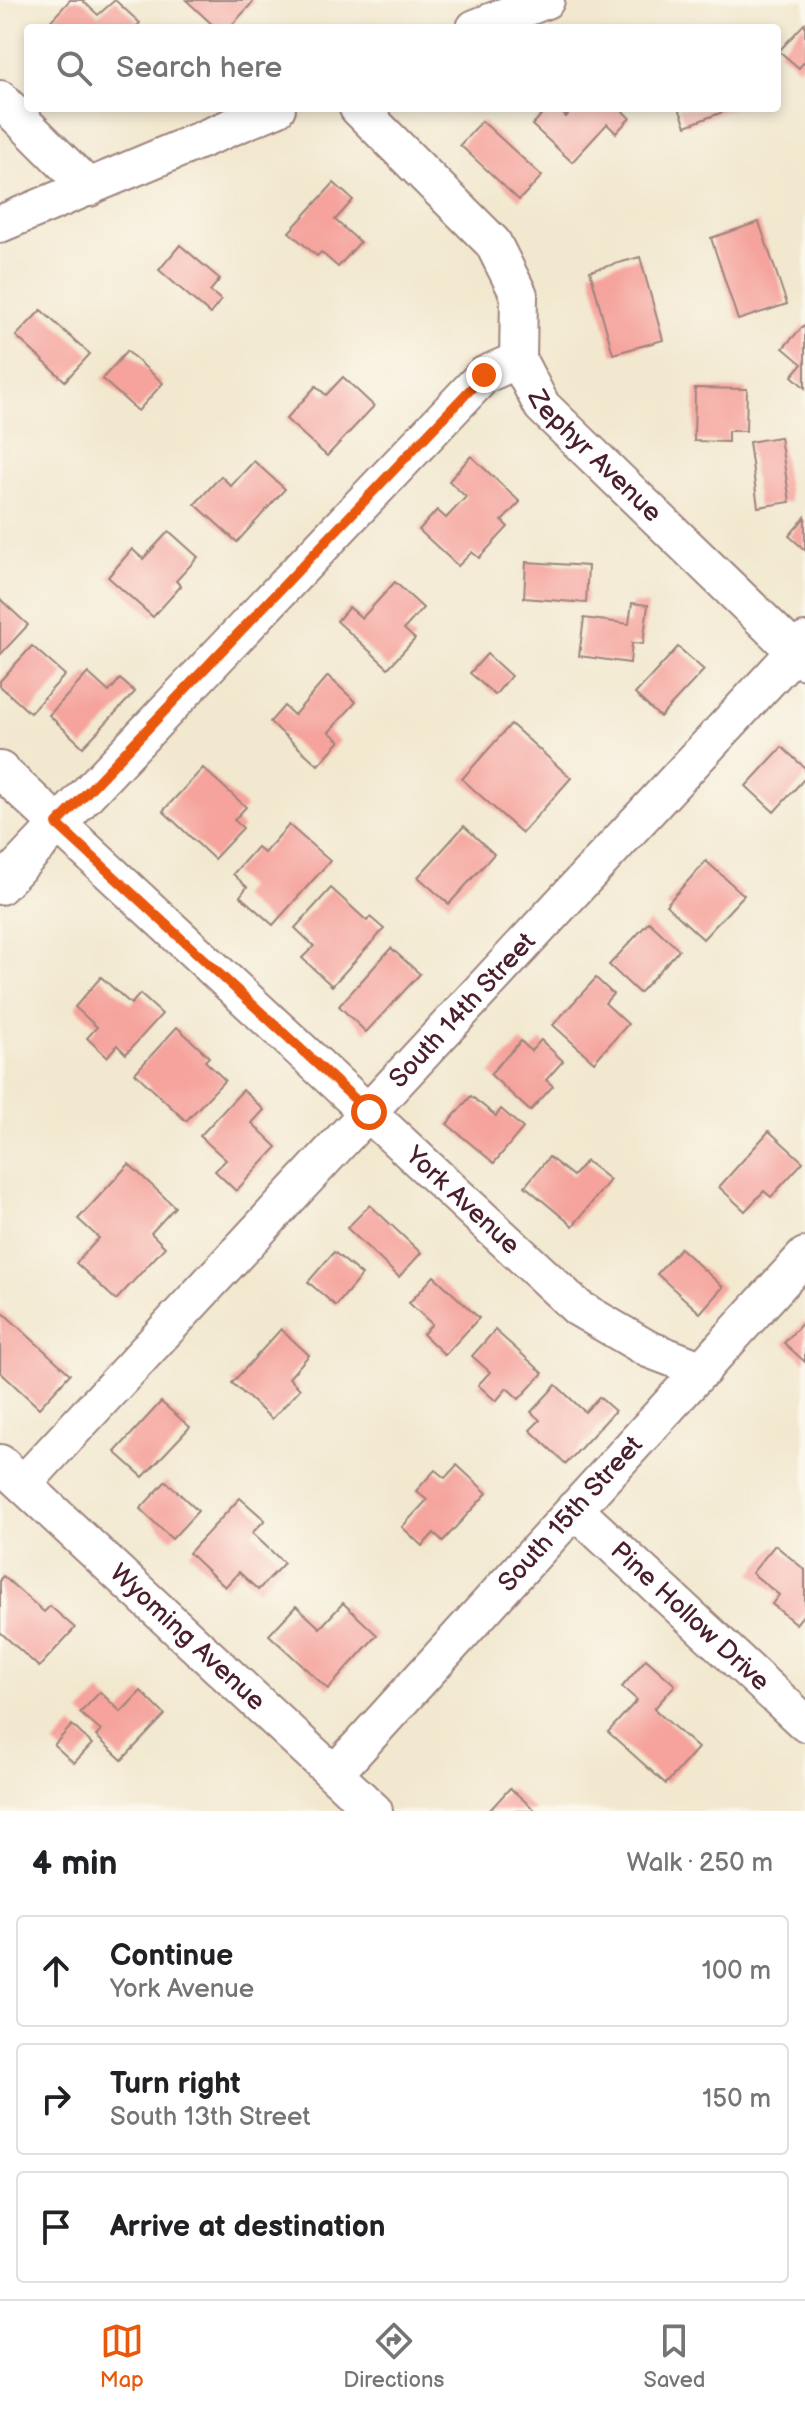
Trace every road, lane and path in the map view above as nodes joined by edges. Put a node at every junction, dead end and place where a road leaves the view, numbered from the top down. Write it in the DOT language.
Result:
graph roads {
  1 [pos="546,0"];
  2 [pos="485,24"];
  3 [pos="0,99"];
  4 [pos="268,112"];
  5 [pos="362,112"];
  6 [pos="89,188"];
  7 [pos="0,224"];
  8 [pos="518,360"];
  9 [pos="802,651"];
  10 [pos="0,770"];
  11 [pos="57,824"];
  12 [pos="0,886"];
  13 [pos="369,1112"];
  14 [pos="805,1256"];
  15 [pos="703,1370"];
  16 [pos="11,1473"];
  17 [pos="574,1509"];
  18 [pos="805,1723"];
  19 [pos="335,1773"];
  20 [pos="374,1811"];
  1 -- 2 [label="street"];
  3 -- 6 [label="street"];
  4 -- 6 [label="street"];
  5 -- 8 [label="street, Zephyr Avenue"];
  6 -- 7 [label="street"];
  8 -- 9 [label="street, Zephyr Avenue"];
  8 -- 11 [label="street"];
  9 -- 13 [label="street, South 14th Street"];
  10 -- 11 [label="street, York Avenue"];
  11 -- 12 [label="street"];
  11 -- 13 [label="street, York Avenue"];
  13 -- 15 [label="street, York Avenue"];
  13 -- 16 [label="street, South 14th Street"];
  14 -- 15 [label="street, South 15th Street"];
  15 -- 17 [label="street, South 15th Street"];
  16 -- 19 [label="street, Wyoming Avenue"];
  17 -- 18 [label="street, Pine Hollow Drive"];
  17 -- 19 [label="street, South 15th Street"];
  19 -- 20 [label="street, Wyoming Avenue"];
}
